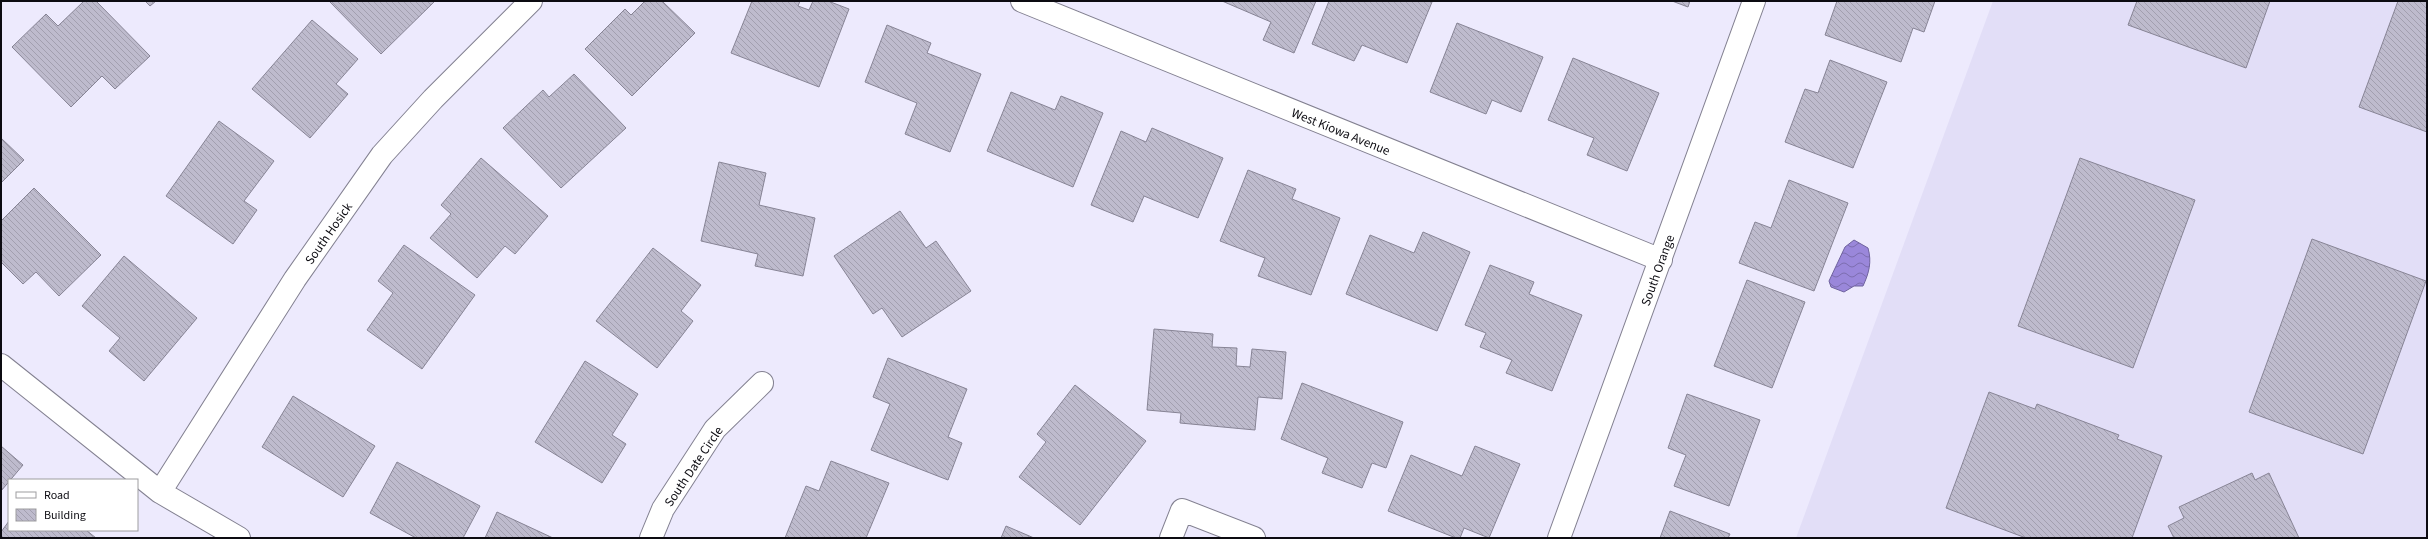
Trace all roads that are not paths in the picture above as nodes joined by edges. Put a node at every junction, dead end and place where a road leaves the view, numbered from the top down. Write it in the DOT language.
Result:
graph roads {
  1 [pos="531,1"];
  2 [pos="1022,1"];
  3 [pos="1754,1"];
  4 [pos="1661,260"];
  5 [pos="1,365"];
  6 [pos="762,383"];
  7 [pos="160,492"];
  8 [pos="239,538"];
  9 [pos="651,538"];
  10 [pos="1171,538"];
  11 [pos="1254,538"];
  12 [pos="1559,538"];
  1 -- 7 [label="street, South Hosick"];
  2 -- 4 [label="street, West Kiowa Avenue"];
  3 -- 4 [label="street, South Orange"];
  4 -- 12 [label="street, South Orange"];
  5 -- 7 [label="street"];
  6 -- 9 [label="street, South Date Circle"];
  7 -- 8 [label="street"];
  10 -- 11 [label="street"];
}
